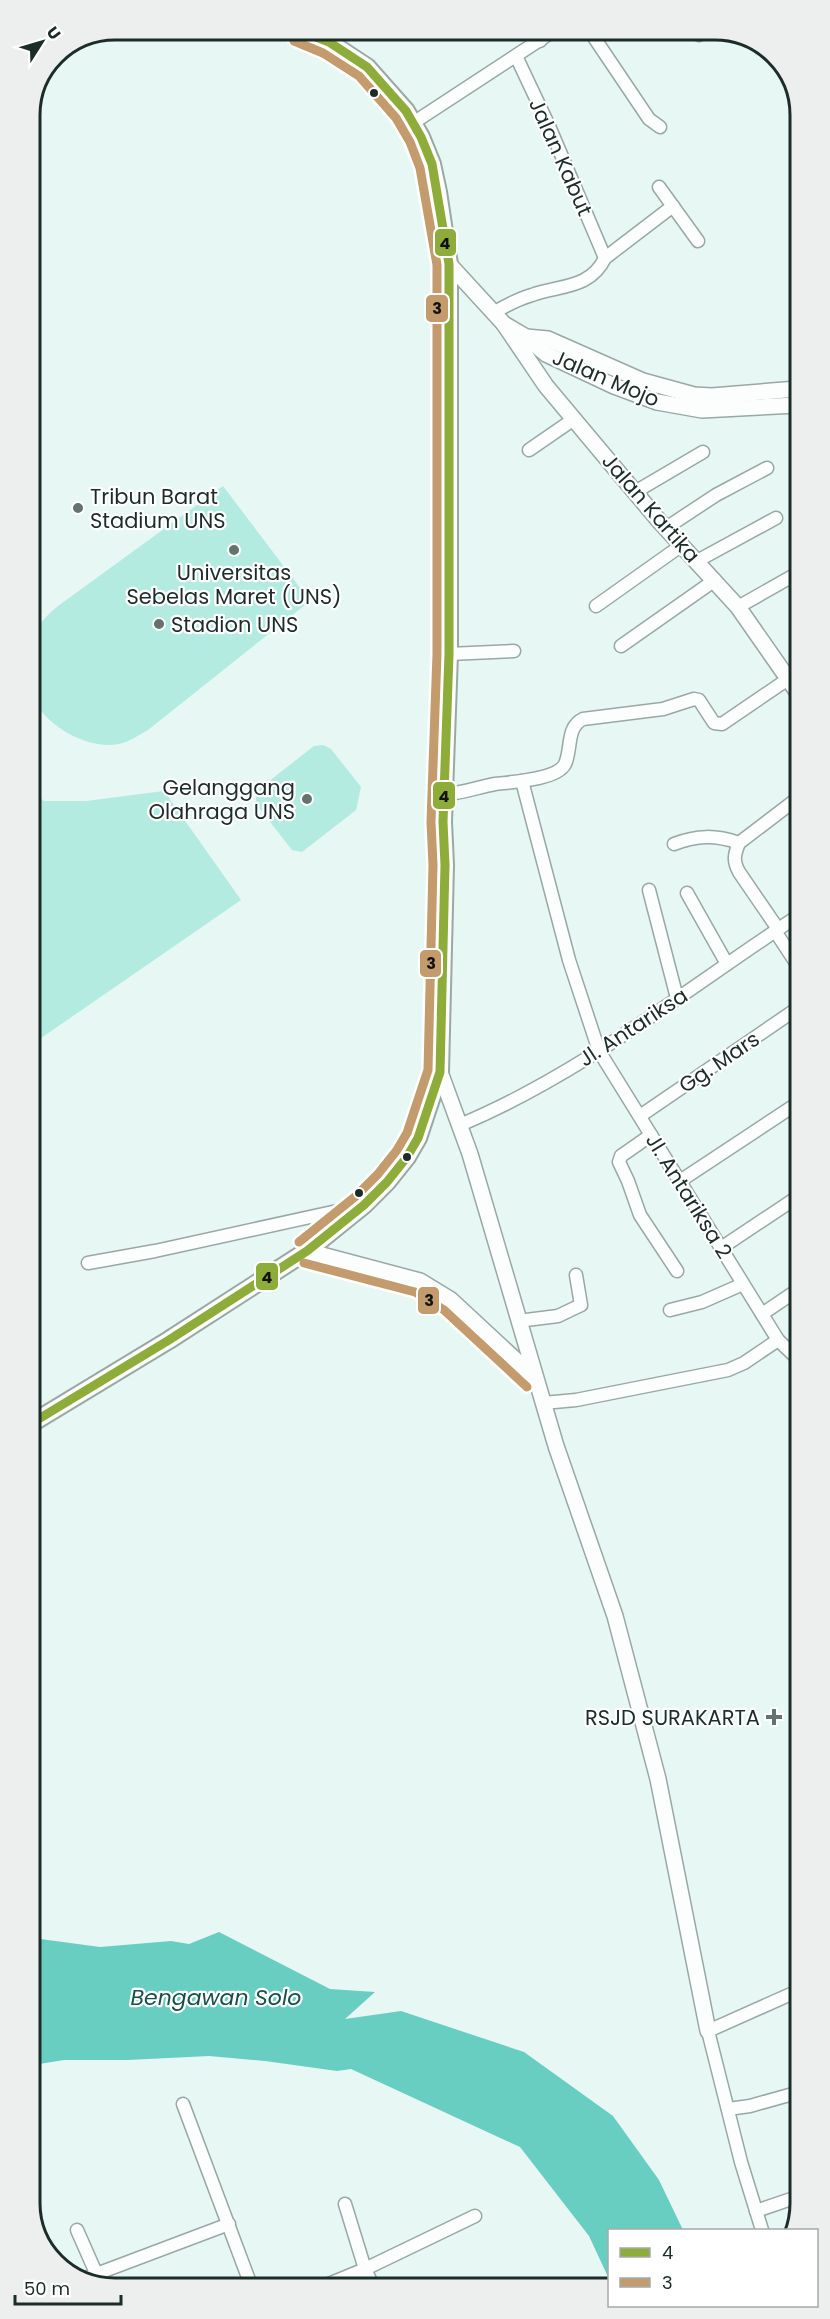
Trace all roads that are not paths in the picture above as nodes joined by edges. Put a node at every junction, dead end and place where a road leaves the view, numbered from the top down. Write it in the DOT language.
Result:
graph roads {
  1 [pos="323,40"];
  2 [pos="531,41"];
  3 [pos="596,41"];
  4 [pos="516,56"];
  5 [pos="413,123"];
  6 [pos="660,127"];
  7 [pos="659,187"];
  8 [pos="672,206"];
  9 [pos="698,242"];
  10 [pos="605,258"];
  11 [pos="449,264"];
  12 [pos="493,313"];
  13 [pos="504,324"];
  14 [pos="526,337"];
  15 [pos="790,390"];
  16 [pos="790,405"];
  17 [pos="574,419"];
  18 [pos="529,450"];
  19 [pos="703,452"];
  20 [pos="766,468"];
  21 [pos="635,492"];
  22 [pos="776,518"];
  23 [pos="666,528"];
  24 [pos="682,544"];
  25 [pos="697,561"];
  26 [pos="790,578"];
  27 [pos="715,580"];
  28 [pos="596,606"];
  29 [pos="738,608"];
  30 [pos="621,646"];
  31 [pos="514,651"];
  32 [pos="449,654"];
  33 [pos="788,679"];
  34 [pos="790,682"];
  35 [pos="522,781"];
  36 [pos="444,794"];
  37 [pos="790,804"];
  38 [pos="739,843"];
  39 [pos="674,844"];
  40 [pos="649,890"];
  41 [pos="687,893"];
  42 [pos="790,921"];
  43 [pos="777,930"];
  44 [pos="790,952"];
  45 [pos="728,964"];
  46 [pos="677,998"];
  47 [pos="790,1013"];
  48 [pos="599,1051"];
  49 [pos="440,1072"];
  50 [pos="790,1107"];
  51 [pos="640,1116"];
  52 [pos="460,1125"];
  53 [pos="651,1135"];
  54 [pos="680,1181"];
  55 [pos="790,1202"];
  56 [pos="364,1205"];
  57 [pos="721,1248"];
  58 [pos="307,1251"];
  59 [pos="88,1263"];
  60 [pos="677,1271"];
  61 [pos="576,1275"];
  62 [pos="743,1284"];
  63 [pos="790,1295"];
  64 [pos="670,1310"];
  65 [pos="762,1314"];
  66 [pos="518,1321"];
  67 [pos="778,1340"];
  68 [pos="790,1351"];
  69 [pos="535,1378"];
  70 [pos="543,1403"];
  71 [pos="40,1418"];
  72 [pos="790,1994"];
  73 [pos="708,2031"];
  74 [pos="790,2095"];
  75 [pos="183,2104"];
  76 [pos="728,2109"];
  77 [pos="790,2199"];
  78 [pos="345,2204"];
  79 [pos="756,2211"];
  80 [pos="475,2216"];
  81 [pos="229,2224"];
  82 [pos="762,2229"];
  83 [pos="77,2230"];
  84 [pos="366,2269"];
  85 [pos="96,2273"];
  86 [pos="91,2275"];
  87 [pos="248,2278"];
  88 [pos="344,2278"];
  89 [pos="370,2278"];
  1 -- 5 [label="main road"];
  2 -- 4 [label="street"];
  3 -- 6 [label="street"];
  4 -- 5 [label="street"];
  4 -- 10 [label="street, Jalan Kabut"];
  5 -- 11 [label="main road"];
  7 -- 8 [label="street"];
  8 -- 9 [label="street"];
  8 -- 10 [label="street"];
  10 -- 12 [label="street"];
  11 -- 12 [label="street, Jalan Mojo"];
  11 -- 32 [label="main road"];
  12 -- 13 [label="street, Jalan Mojo"];
  13 -- 14 [label="street, Jalan Mojo"];
  13 -- 17 [label="street, Jalan Kartika"];
  14 -- 15 [label="street"];
  14 -- 16 [label="street, Jalan Mojo"];
  17 -- 18 [label="street"];
  17 -- 21 [label="street, Jalan Kartika"];
  19 -- 21 [label="street"];
  20 -- 23 [label="street"];
  21 -- 23 [label="street, Jalan Kartika"];
  22 -- 25 [label="street"];
  23 -- 24 [label="street, Jalan Kartika"];
  24 -- 25 [label="street, Jalan Kartika"];
  24 -- 28 [label="street"];
  25 -- 27 [label="street, Jalan Kartika"];
  26 -- 29 [label="street"];
  27 -- 29 [label="street, Jalan Kartika"];
  27 -- 30 [label="street"];
  29 -- 33 [label="street, Jalan Kartika"];
  31 -- 32 [label="street"];
  32 -- 36 [label="main road"];
  33 -- 34 [label="street, Jalan Kartika"];
  33 -- 35 [label="street"];
  35 -- 36 [label="street"];
  35 -- 48 [label="street, Jl. Antariksa 2"];
  36 -- 49 [label="main road"];
  37 -- 38 [label="street"];
  38 -- 39 [label="street"];
  38 -- 43 [label="street"];
  40 -- 46 [label="street"];
  41 -- 45 [label="street"];
  42 -- 43 [label="street, Jl. Antariksa"];
  43 -- 44 [label="street"];
  43 -- 45 [label="street, Jl. Antariksa"];
  45 -- 46 [label="street, Jl. Antariksa"];
  46 -- 48 [label="street, Jl. Antariksa"];
  47 -- 51 [label="street, Gg. Mars"];
  48 -- 51 [label="street, Jl. Antariksa 2"];
  48 -- 52 [label="street, Jl. Antariksa"];
  49 -- 52 [label="street"];
  49 -- 56 [label="main road"];
  50 -- 54 [label="street"];
  51 -- 53 [label="street, Jl. Antariksa 2"];
  52 -- 66 [label="street"];
  53 -- 54 [label="street, Jl. Antariksa 2"];
  53 -- 60 [label="street"];
  54 -- 57 [label="street, Jl. Antariksa 2"];
  55 -- 57 [label="street"];
  56 -- 58 [label="main road"];
  56 -- 59 [label="street"];
  57 -- 62 [label="street, Jl. Antariksa 2"];
  58 -- 69 [label="street"];
  58 -- 71 [label="main road"];
  61 -- 66 [label="street"];
  62 -- 64 [label="street"];
  62 -- 65 [label="street, Jl. Antariksa 2"];
  63 -- 65 [label="street"];
  65 -- 67 [label="street, Jl. Antariksa 2"];
  66 -- 69 [label="street"];
  67 -- 68 [label="street, Jl. Antariksa 2"];
  67 -- 70 [label="street"];
  69 -- 70 [label="street"];
  70 -- 73 [label="street"];
  72 -- 73 [label="street"];
  73 -- 76 [label="street"];
  74 -- 76 [label="street"];
  75 -- 81 [label="street"];
  76 -- 79 [label="street"];
  77 -- 79 [label="street"];
  78 -- 84 [label="street"];
  79 -- 82 [label="street"];
  80 -- 84 [label="street"];
  81 -- 85 [label="street"];
  81 -- 87 [label="street"];
  83 -- 85 [label="street"];
  84 -- 88 [label="street"];
  84 -- 89 [label="street"];
  85 -- 86 [label="street"];
}
